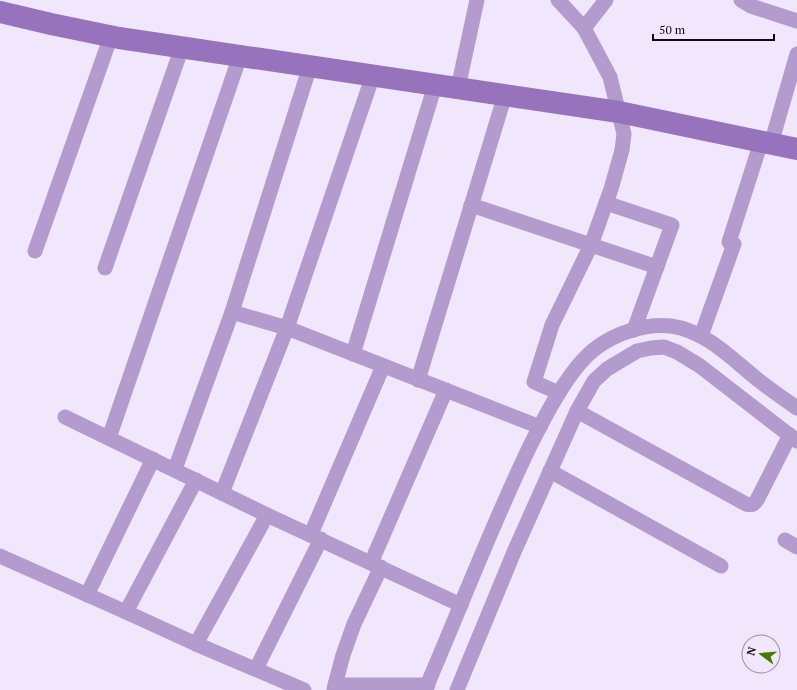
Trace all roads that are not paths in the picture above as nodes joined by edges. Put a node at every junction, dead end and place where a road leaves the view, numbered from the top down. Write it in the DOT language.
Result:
graph roads {
  1 [pos="476,0"];
  2 [pos="558,0"];
  3 [pos="606,0"];
  4 [pos="740,0"];
  5 [pos="0,12"];
  6 [pos="797,20"];
  7 [pos="584,28"];
  8 [pos="111,36"];
  9 [pos="182,47"];
  10 [pos="797,54"];
  11 [pos="240,56"];
  12 [pos="310,66"];
  13 [pos="373,75"];
  14 [pos="435,85"];
  15 [pos="458,88"];
  16 [pos="504,95"];
  17 [pos="619,112"];
  18 [pos="766,143"];
  19 [pos="797,149"];
  20 [pos="606,203"];
  21 [pos="471,205"];
  22 [pos="591,245"];
  23 [pos="35,252"];
  24 [pos="657,267"];
  25 [pos="105,268"];
  26 [pos="232,312"];
  27 [pos="287,328"];
  28 [pos="634,330"];
  29 [pos="701,336"];
  30 [pos="353,354"];
  31 [pos="383,366"];
  32 [pos="418,380"];
  33 [pos="446,390"];
  34 [pos="559,393"];
  35 [pos="797,408"];
  36 [pos="577,411"];
  37 [pos="65,417"];
  38 [pos="540,427"];
  39 [pos="109,438"];
  40 [pos="794,438"];
  41 [pos="153,459"];
  42 [pos="175,469"];
  43 [pos="550,470"];
  44 [pos="196,480"];
  45 [pos="222,493"];
  46 [pos="267,515"];
  47 [pos="316,537"];
  48 [pos="0,556"];
  49 [pos="376,565"];
  50 [pos="720,566"];
  51 [pos="88,595"];
  52 [pos="461,605"];
  53 [pos="126,612"];
  54 [pos="196,644"];
  55 [pos="256,669"];
  56 [pos="335,687"];
  57 [pos="426,687"];
  58 [pos="304,690"];
  59 [pos="457,690"];
  1 -- 15 [label="street"];
  2 -- 7 [label="street"];
  3 -- 7 [label="street"];
  4 -- 6 [label="street"];
  5 -- 8 [label="main road"];
  7 -- 17 [label="street"];
  8 -- 9 [label="main road"];
  8 -- 23 [label="street"];
  9 -- 11 [label="main road"];
  9 -- 25 [label="street"];
  10 -- 18 [label="street"];
  11 -- 12 [label="main road"];
  11 -- 39 [label="street"];
  12 -- 13 [label="main road"];
  12 -- 26 [label="street"];
  13 -- 14 [label="main road"];
  13 -- 27 [label="street"];
  14 -- 15 [label="main road"];
  14 -- 30 [label="street"];
  15 -- 16 [label="main road"];
  16 -- 17 [label="main road"];
  16 -- 21 [label="street"];
  17 -- 18 [label="main road"];
  17 -- 20 [label="street"];
  18 -- 19 [label="main road"];
  18 -- 29 [label="street"];
  20 -- 22 [label="street"];
  20 -- 24 [label="street"];
  21 -- 22 [label="street"];
  21 -- 32 [label="street"];
  22 -- 24 [label="street"];
  22 -- 34 [label="street"];
  24 -- 28 [label="street"];
  26 -- 27 [label="street"];
  26 -- 42 [label="street"];
  27 -- 30 [label="street"];
  27 -- 45 [label="street"];
  28 -- 29 [label="street"];
  28 -- 34 [label="street"];
  29 -- 35 [label="street"];
  30 -- 31 [label="street"];
  31 -- 32 [label="street"];
  31 -- 47 [label="street"];
  32 -- 33 [label="street"];
  33 -- 38 [label="street"];
  33 -- 49 [label="street"];
  34 -- 38 [label="street"];
  36 -- 40 [label="street"];
  36 -- 40 [label="street"];
  36 -- 43 [label="street"];
  37 -- 39 [label="street"];
  38 -- 52 [label="street"];
  39 -- 41 [label="street"];
  41 -- 42 [label="street"];
  41 -- 51 [label="street"];
  42 -- 44 [label="street"];
  43 -- 50 [label="street"];
  43 -- 59 [label="street"];
  44 -- 45 [label="street"];
  44 -- 53 [label="street"];
  45 -- 46 [label="street"];
  46 -- 47 [label="street"];
  46 -- 54 [label="street"];
  47 -- 49 [label="street"];
  47 -- 55 [label="street"];
  48 -- 51 [label="street"];
  49 -- 52 [label="street"];
  49 -- 56 [label="street"];
  51 -- 53 [label="street"];
  52 -- 57 [label="street"];
  53 -- 54 [label="street"];
  54 -- 55 [label="street"];
  55 -- 58 [label="street"];
  56 -- 57 [label="street"];
}
